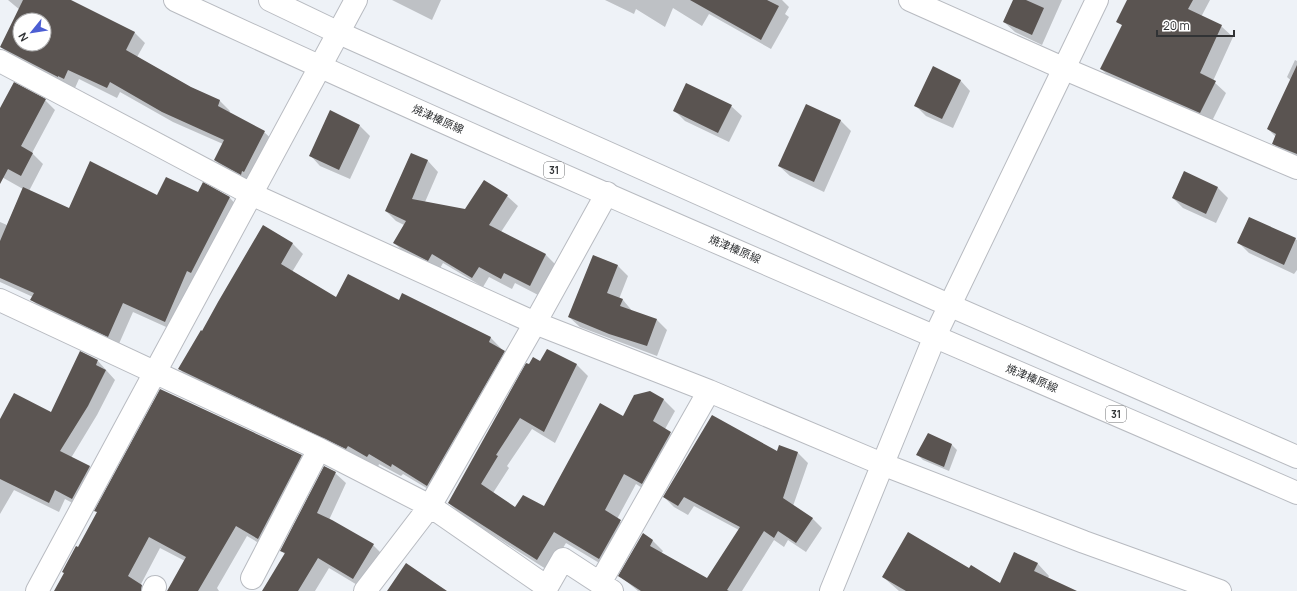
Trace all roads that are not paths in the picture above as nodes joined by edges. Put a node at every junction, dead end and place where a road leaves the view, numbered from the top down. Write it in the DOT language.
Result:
graph roads {
  1 [pos="175,0"];
  2 [pos="270,0"];
  3 [pos="356,0"];
  4 [pos="910,0"];
  5 [pos="1097,0"];
  6 [pos="339,33"];
  7 [pos="0,61"];
  8 [pos="320,67"];
  9 [pos="1065,69"];
  10 [pos="1297,168"];
  11 [pos="607,193"];
  12 [pos="251,194"];
  13 [pos="0,300"];
  14 [pos="951,306"];
  15 [pos="535,323"];
  16 [pos="935,336"];
  17 [pos="155,373"];
  18 [pos="709,390"];
  19 [pos="319,449"];
  20 [pos="1297,457"];
  21 [pos="882,464"];
  22 [pos="1297,493"];
  23 [pos="430,506"];
  24 [pos="252,578"];
  25 [pos="606,587"];
  26 [pos="546,589"];
  27 [pos="37,591"];
  28 [pos="365,591"];
  29 [pos="831,591"];
  30 [pos="1220,591"];
  1 -- 8 [label="street, 焼津榛原線 / 31"];
  2 -- 6 [label="street"];
  3 -- 6 [label="street"];
  4 -- 9 [label="street"];
  5 -- 9 [label="street"];
  6 -- 8 [label="street"];
  6 -- 14 [label="street"];
  7 -- 12 [label="street"];
  8 -- 11 [label="street, 焼津榛原線 / 31"];
  8 -- 12 [label="street"];
  9 -- 10 [label="street"];
  9 -- 14 [label="street"];
  11 -- 15 [label="street"];
  11 -- 16 [label="street, 焼津榛原線 / 31"];
  12 -- 15 [label="street"];
  12 -- 17 [label="street"];
  13 -- 17 [label="street"];
  14 -- 16 [label="street"];
  14 -- 20 [label="street"];
  15 -- 18 [label="street"];
  15 -- 23 [label="street"];
  16 -- 21 [label="street"];
  16 -- 22 [label="street, 焼津榛原線 / 31"];
  17 -- 19 [label="street"];
  17 -- 27 [label="street"];
  18 -- 21 [label="street"];
  18 -- 25 [label="street"];
  19 -- 23 [label="street"];
  19 -- 24 [label="street"];
  21 -- 29 [label="street"];
  21 -- 30 [label="street"];
  23 -- 26 [label="street"];
  23 -- 28 [label="street"];
  25 -- 26 [label="street"];
}
